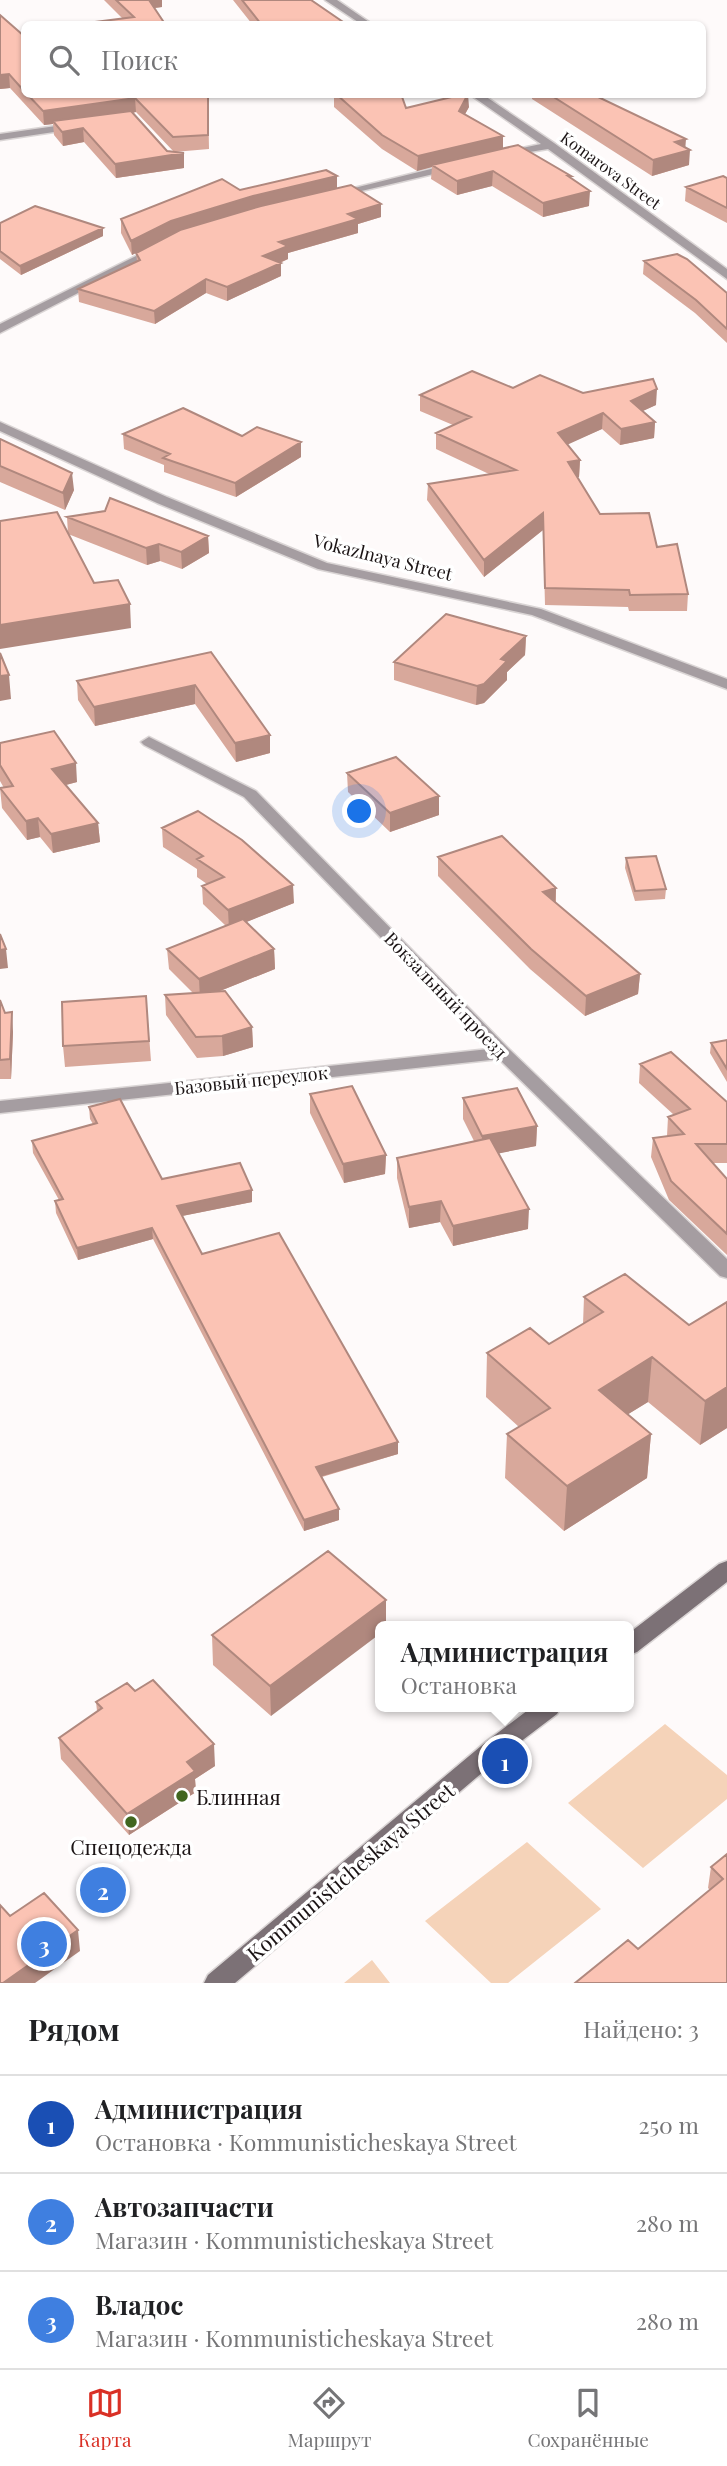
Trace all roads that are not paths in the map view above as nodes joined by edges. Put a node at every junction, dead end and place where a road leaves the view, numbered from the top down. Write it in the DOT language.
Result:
graph roads {
  1 [pos="330,0"];
  2 [pos="362,21"];
  3 [pos="480,98"];
  4 [pos="95,124"];
  5 [pos="0,137"];
  6 [pos="551,145"];
  7 [pos="491,158"];
  8 [pos="468,163"];
  9 [pos="323,198"];
  10 [pos="164,245"];
  11 [pos="727,275"];
  12 [pos="0,329"];
  13 [pos="0,426"];
  14 [pos="727,684"];
  15 [pos="149,742"];
  16 [pos="502,1053"];
  17 [pos="0,1107"];
  18 [pos="727,1271"];
  19 [pos="727,1570"];
  20 [pos="634,1642"];
  21 [pos="542,1712"];
  22 [pos="217,1983"];
  1 -- 2 [label="street"];
  3 -- 6 [label="street, Komarova Street"];
  4 -- 5 [label="street"];
  6 -- 7 [label="street"];
  6 -- 11 [label="street, Komarova Street"];
  8 -- 9 [label="street"];
  10 -- 12 [label="street"];
  13 -- 14 [label="street, Vokazlnaya Street"];
  15 -- 16 [label="street, Вокзальный проезд"];
  16 -- 17 [label="street, Базовый переулок"];
  16 -- 18 [label="street, Вокзальный проезд"];
  19 -- 20 [label="main road"];
  21 -- 22 [label="main road, Kommunisticheskaya Street"];
}
